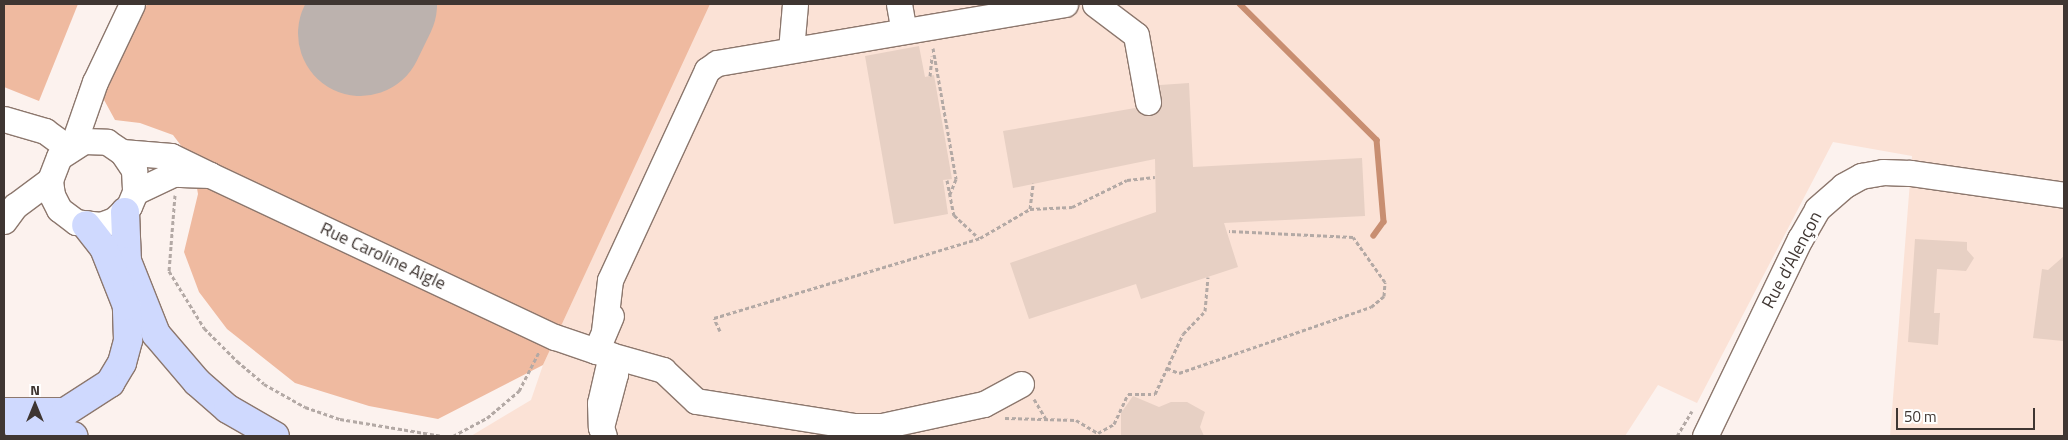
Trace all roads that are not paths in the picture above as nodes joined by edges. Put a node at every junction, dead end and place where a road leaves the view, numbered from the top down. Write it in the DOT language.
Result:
graph roads {
  1 [pos="132,4"];
  2 [pos="795,4"];
  3 [pos="899,4"];
  4 [pos="1065,4"];
  5 [pos="1095,4"];
  6 [pos="1016,8"];
  7 [pos="904,31"];
  8 [pos="791,50"];
  9 [pos="90,100"];
  10 [pos="1148,102"];
  11 [pos="4,119"];
  12 [pos="71,146"];
  13 [pos="115,147"];
  14 [pos="210,175"];
  15 [pos="50,180"];
  16 [pos="2064,195"];
  17 [pos="130,202"];
  18 [pos="59,209"];
  19 [pos="4,222"];
  20 [pos="86,225"];
  21 [pos="604,346"];
  22 [pos="1020,384"];
  23 [pos="14,420"];
  24 [pos="603,432"];
  25 [pos="73,436"];
  26 [pos="275,436"];
  27 [pos="1704,436"];
  1 -- 9 [label="street"];
  2 -- 8 [label="street"];
  3 -- 7 [label="street"];
  4 -- 6 [label="street"];
  5 -- 10 [label="street"];
  6 -- 7 [label="street"];
  7 -- 8 [label="street"];
  8 -- 21 [label="street"];
  9 -- 12 [label="street"];
  9 -- 13 [label="street"];
  11 -- 12 [label="street"];
  12 -- 13 [label="street"];
  12 -- 15 [label="street"];
  13 -- 14 [label="street, Rue Caroline Aigle"];
  13 -- 17 [label="street"];
  14 -- 17 [label="street, Rue Caroline Aigle"];
  14 -- 21 [label="street, Rue Caroline Aigle"];
  15 -- 18 [label="street"];
  15 -- 19 [label="street"];
  16 -- 27 [label="street, Rue d’Alençon"];
  17 -- 20 [label="street"];
  17 -- 26 [label="main road"];
  18 -- 19 [label="street"];
  18 -- 20 [label="street"];
  20 -- 23 [label="main road"];
  21 -- 22 [label="street, Rue Caroline Aigle"];
  21 -- 24 [label="street"];
  23 -- 25 [label="main road"];
}
